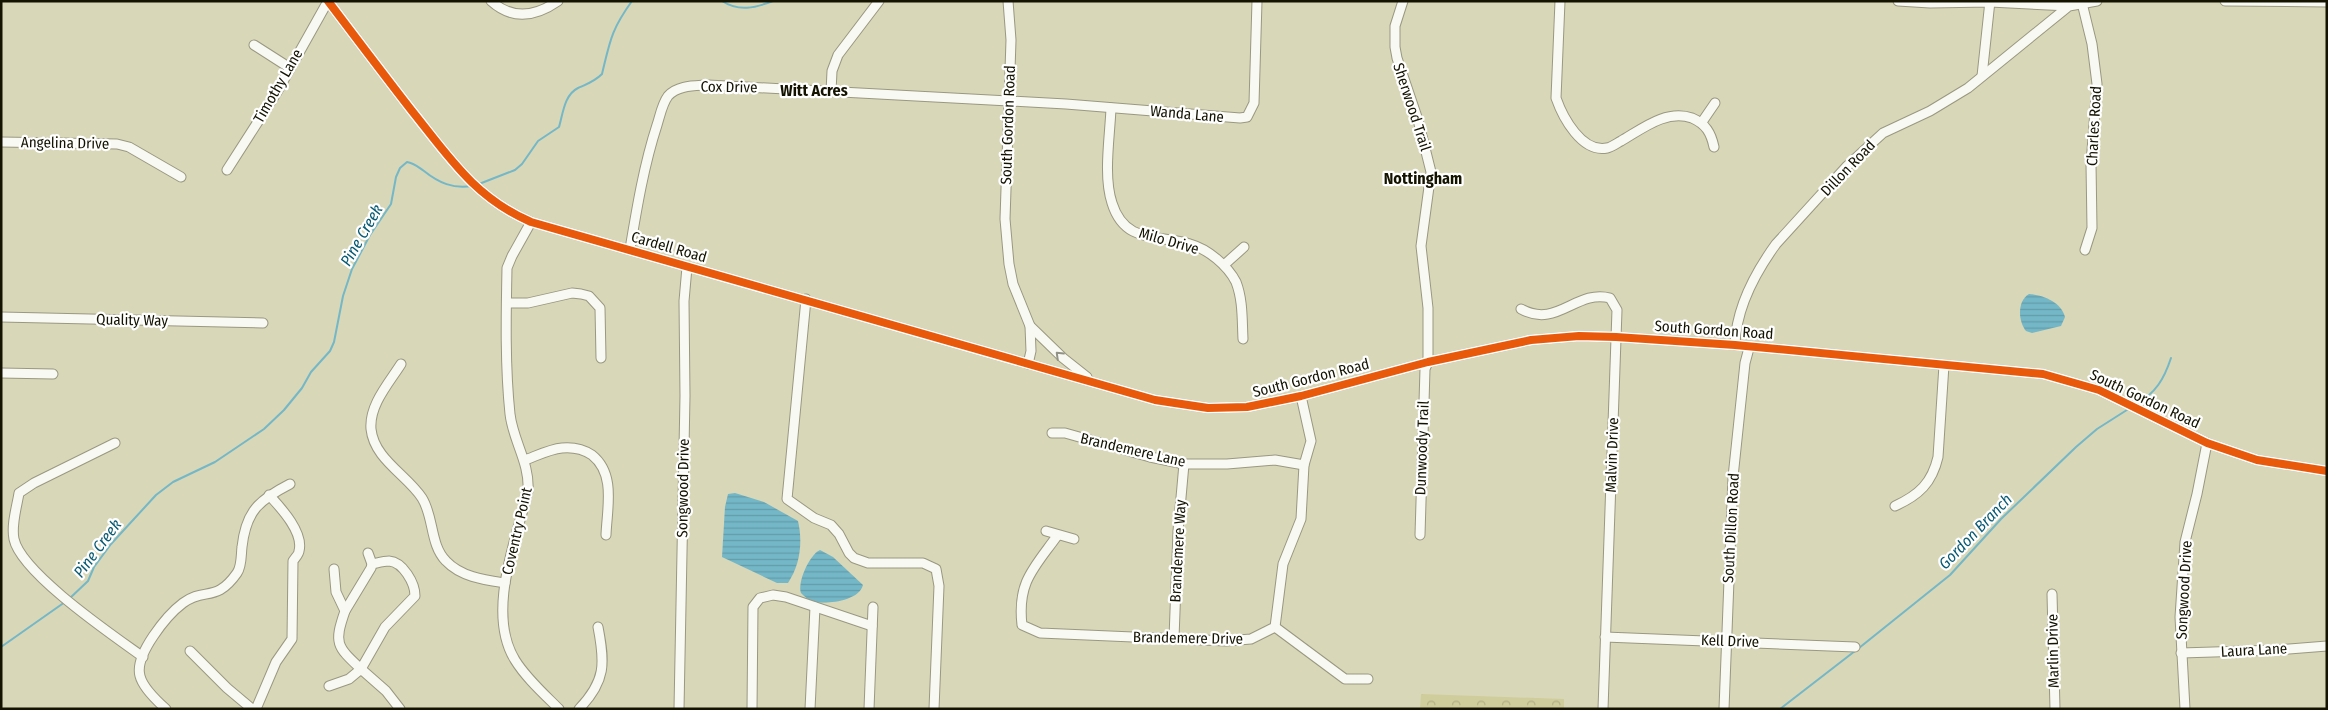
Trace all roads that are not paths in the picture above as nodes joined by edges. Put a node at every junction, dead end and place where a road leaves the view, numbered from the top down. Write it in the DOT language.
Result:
graph roads {
  1 [pos="328,1"];
  2 [pos="491,1"];
  3 [pos="558,1"];
  4 [pos="878,1"];
  5 [pos="1008,1"];
  6 [pos="1257,1"];
  7 [pos="1403,1"];
  8 [pos="1560,1"];
  9 [pos="1898,1"];
  10 [pos="1990,1"];
  11 [pos="2097,1"];
  12 [pos="2225,1"];
  13 [pos="2278,1"];
  14 [pos="2327,2"];
  15 [pos="2082,3"];
  16 [pos="2069,6"];
  17 [pos="254,45"];
  18 [pos="290,68"];
  19 [pos="1982,76"];
  20 [pos="831,92"];
  21 [pos="1010,102"];
  22 [pos="1715,102"];
  23 [pos="1111,108"];
  24 [pos="1702,122"];
  25 [pos="1,142"];
  26 [pos="1714,147"];
  27 [pos="227,170"];
  28 [pos="181,176"];
  29 [pos="531,222"];
  30 [pos="1244,247"];
  31 [pos="630,249"];
  32 [pos="2085,250"];
  33 [pos="1224,265"];
  34 [pos="687,267"];
  35 [pos="806,299"];
  36 [pos="507,303"];
  37 [pos="1521,310"];
  38 [pos="1,316"];
  39 [pos="263,323"];
  40 [pos="1030,326"];
  41 [pos="1616,337"];
  42 [pos="1243,339"];
  43 [pos="1736,345"];
  44 [pos="1749,348"];
  45 [pos="601,358"];
  46 [pos="1428,362"];
  47 [pos="401,364"];
  48 [pos="1028,364"];
  49 [pos="1944,365"];
  50 [pos="1,373"];
  51 [pos="53,374"];
  52 [pos="1091,380"];
  53 [pos="1301,396"];
  54 [pos="1052,433"];
  55 [pos="115,443"];
  56 [pos="2207,443"];
  57 [pos="525,460"];
  58 [pos="1184,464"];
  59 [pos="1304,465"];
  60 [pos="2327,471"];
  61 [pos="290,484"];
  62 [pos="270,494"];
  63 [pos="1895,506"];
  64 [pos="1046,531"];
  65 [pos="606,535"];
  66 [pos="1420,535"];
  67 [pos="1057,536"];
  68 [pos="1074,539"];
  69 [pos="368,553"];
  70 [pos="372,564"];
  71 [pos="334,569"];
  72 [pos="506,583"];
  73 [pos="2052,594"];
  74 [pos="815,607"];
  75 [pos="873,607"];
  76 [pos="345,611"];
  77 [pos="872,626"];
  78 [pos="598,627"];
  79 [pos="1275,627"];
  80 [pos="1605,637"];
  81 [pos="1174,638"];
  82 [pos="1726,641"];
  83 [pos="2327,646"];
  84 [pos="1855,647"];
  85 [pos="190,651"];
  86 [pos="2181,653"];
  87 [pos="143,657"];
  88 [pos="360,669"];
  89 [pos="1368,679"];
  90 [pos="329,686"];
  91 [pos="166,709"];
  92 [pos="252,709"];
  93 [pos="256,709"];
  94 [pos="400,709"];
  95 [pos="559,709"];
  96 [pos="579,709"];
  97 [pos="679,709"];
  98 [pos="752,709"];
  99 [pos="810,709"];
  100 [pos="869,709"];
  101 [pos="934,709"];
  102 [pos="1603,709"];
  103 [pos="1724,709"];
  104 [pos="2055,709"];
  105 [pos="2185,709"];
  1 -- 18 [label="street, Timothy Lane"];
  1 -- 29 [label="street, Cardell Road"];
  2 -- 3 [label="street"];
  4 -- 20 [label="street"];
  5 -- 21 [label="street, South Gordon Road"];
  6 -- 23 [label="street, Wanda Lane"];
  7 -- 46 [label="street, Sherwood Trail"];
  8 -- 24 [label="street"];
  9 -- 10 [label="street"];
  10 -- 16 [label="street"];
  10 -- 19 [label="street"];
  11 -- 15 [label="street, Dillon Road"];
  12 -- 13 [label="street"];
  13 -- 14 [label="street"];
  15 -- 16 [label="street, Dillon Road"];
  15 -- 32 [label="street, Charles Road"];
  16 -- 19 [label="street, Dillon Road"];
  17 -- 18 [label="street"];
  18 -- 27 [label="street, Timothy Lane"];
  19 -- 43 [label="street, Dillon Road"];
  20 -- 21 [label="street, Cox Drive"];
  20 -- 31 [label="street, Cox Drive"];
  21 -- 23 [label="street, Wanda Lane"];
  21 -- 40 [label="street, South Gordon Road"];
  22 -- 24 [label="street"];
  23 -- 33 [label="street, Milo Drive"];
  24 -- 26 [label="street"];
  25 -- 28 [label="street, Angelina Drive"];
  29 -- 31 [label="street, Cardell Road"];
  29 -- 36 [label="street, Coventry Point"];
  30 -- 33 [label="street"];
  31 -- 34 [label="street, Cardell Road"];
  33 -- 42 [label="street, Milo Drive"];
  34 -- 35 [label="street, Cardell Road"];
  34 -- 97 [label="street, Songwood Drive"];
  35 -- 48 [label="street, Cardell Road"];
  35 -- 101 [label="street"];
  36 -- 45 [label="street"];
  36 -- 57 [label="street, Coventry Point"];
  37 -- 41 [label="street, Malvin Drive"];
  38 -- 39 [label="street, Quality Way"];
  40 -- 48 [label="street, South Gordon Road"];
  52 -- 40 [label="street, one-way"];
  41 -- 43 [label="street, South Gordon Road"];
  41 -- 46 [label="street, South Gordon Road"];
  41 -- 80 [label="street, Malvin Drive"];
  43 -- 44 [label="street, South Gordon Road"];
  44 -- 49 [label="street, South Gordon Road"];
  44 -- 82 [label="street, South Dillon Road"];
  46 -- 53 [label="street, South Gordon Road"];
  46 -- 66 [label="street, Dunwoody Trail"];
  47 -- 72 [label="street"];
  48 -- 52 [label="street, Cardell Road"];
  49 -- 56 [label="street, South Gordon Road"];
  49 -- 63 [label="street"];
  50 -- 51 [label="street"];
  52 -- 53 [label="street, South Gordon Road"];
  53 -- 59 [label="street"];
  54 -- 58 [label="street, Brandemere Lane"];
  55 -- 87 [label="street"];
  56 -- 60 [label="street, South Gordon Road"];
  56 -- 86 [label="street, Songwood Drive"];
  57 -- 65 [label="street"];
  57 -- 72 [label="street, Coventry Point"];
  58 -- 59 [label="street, Brandemere Lane"];
  58 -- 81 [label="street, Brandemere Way"];
  59 -- 79 [label="street"];
  61 -- 62 [label="street"];
  62 -- 87 [label="street"];
  62 -- 93 [label="street"];
  64 -- 67 [label="street"];
  67 -- 68 [label="street"];
  67 -- 81 [label="street, Brandemere Drive"];
  69 -- 70 [label="street"];
  70 -- 76 [label="street"];
  70 -- 88 [label="street"];
  71 -- 76 [label="street"];
  72 -- 95 [label="street, Coventry Point"];
  73 -- 104 [label="street, Marlin Drive"];
  74 -- 77 [label="street"];
  74 -- 98 [label="street"];
  74 -- 99 [label="street"];
  75 -- 77 [label="street"];
  76 -- 88 [label="street"];
  77 -- 100 [label="street"];
  78 -- 96 [label="street"];
  79 -- 81 [label="street, Brandemere Drive"];
  79 -- 89 [label="street"];
  80 -- 82 [label="street, Kell Drive"];
  80 -- 102 [label="street, Malvin Drive"];
  82 -- 84 [label="street, Kell Drive"];
  82 -- 103 [label="street, South Dillon Road"];
  83 -- 86 [label="street, Laura Lane"];
  85 -- 92 [label="street"];
  86 -- 105 [label="street, Songwood Drive"];
  87 -- 91 [label="street"];
  88 -- 90 [label="street"];
  88 -- 94 [label="street"];
}
